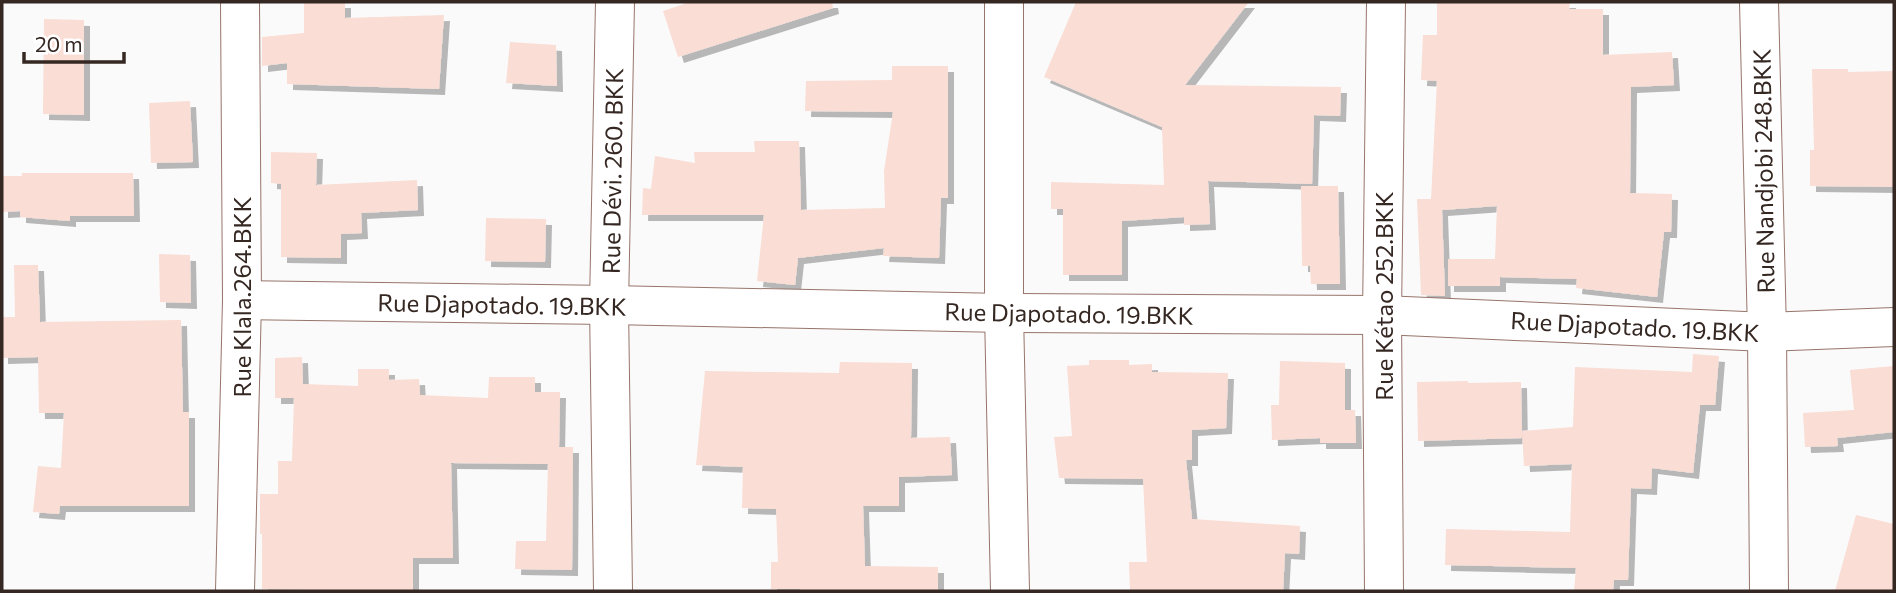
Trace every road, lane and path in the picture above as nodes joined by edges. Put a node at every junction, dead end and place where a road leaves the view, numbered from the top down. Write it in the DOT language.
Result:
graph roads {
  1 [pos="240,2"];
  2 [pos="615,2"];
  3 [pos="1004,2"];
  4 [pos="1386,2"];
  5 [pos="1759,2"];
  6 [pos="242,300"];
  7 [pos="609,305"];
  8 [pos="1004,313"];
  9 [pos="1382,315"];
  10 [pos="1894,327"];
  11 [pos="1767,332"];
  12 [pos="235,591"];
  13 [pos="613,591"];
  14 [pos="1010,591"];
  15 [pos="1384,591"];
  16 [pos="1769,591"];
  1 -- 6 [label="street, Rue Klala.264.BKK"];
  2 -- 7 [label="street, Rue Dévi. 260. BKK"];
  3 -- 8 [label="street"];
  4 -- 9 [label="street, Rue Kétao 252.BKK"];
  5 -- 11 [label="street, Rue Nandjobi 248.BKK"];
  6 -- 7 [label="street, Rue Djapotado. 19.BKK"];
  6 -- 12 [label="street, Rue Klala.264.BKK"];
  7 -- 8 [label="street, Rue Djapotado. 19.BKK"];
  7 -- 13 [label="street, Rue Dévi. 260. BKK"];
  8 -- 9 [label="street, Rue Djapotado. 19.BKK"];
  8 -- 14 [label="street"];
  9 -- 11 [label="street, Rue Djapotado. 19.BKK"];
  9 -- 15 [label="street, Rue Kétao 252.BKK"];
  10 -- 11 [label="street, Rue Djapotado. 19.BKK"];
  11 -- 16 [label="street, Rue Nandjobi 248.BKK"];
}
